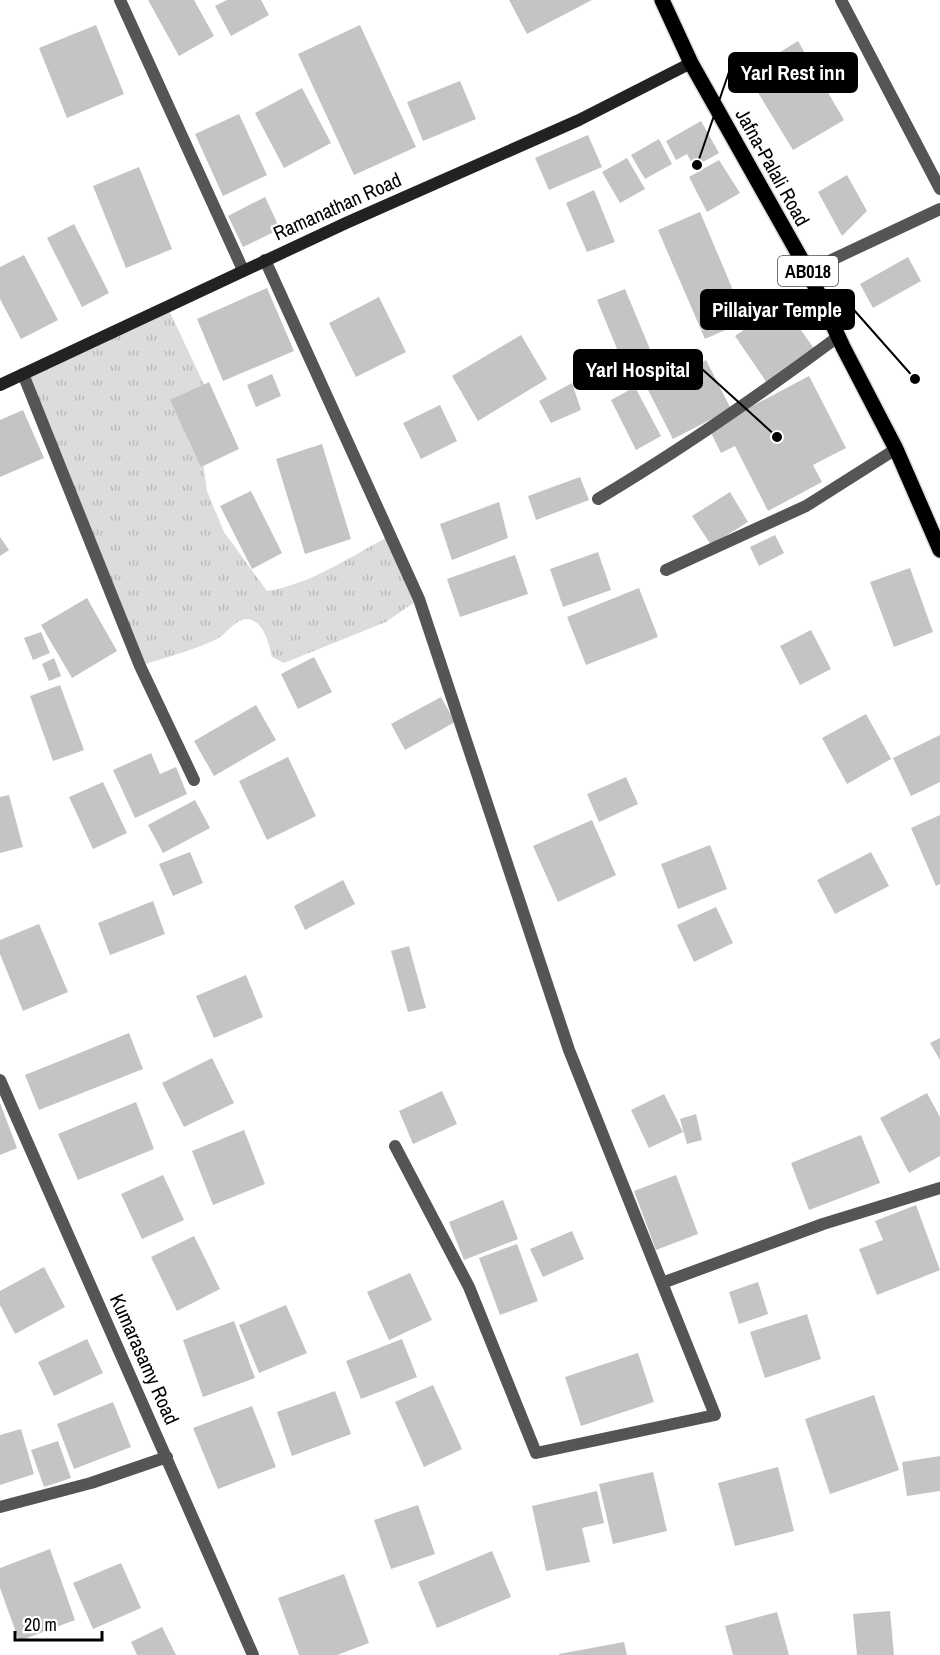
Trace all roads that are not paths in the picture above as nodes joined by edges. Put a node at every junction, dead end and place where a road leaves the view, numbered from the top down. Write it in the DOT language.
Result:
graph roads {
  1 [pos="120,0"];
  2 [pos="662,0"];
  3 [pos="841,0"];
  4 [pos="691,63"];
  5 [pos="940,189"];
  6 [pos="940,209"];
  7 [pos="265,260"];
  8 [pos="243,270"];
  9 [pos="808,271"];
  10 [pos="839,336"];
  11 [pos="23,374"];
  12 [pos="0,385"];
  13 [pos="896,449"];
  14 [pos="598,499"];
  15 [pos="940,550"];
  16 [pos="666,570"];
  17 [pos="194,780"];
  18 [pos="0,1080"];
  19 [pos="395,1146"];
  20 [pos="940,1188"];
  21 [pos="662,1283"];
  22 [pos="167,1457"];
  23 [pos="0,1507"];
  24 [pos="252,1655"];
  1 -- 8 [label="street"];
  2 -- 4 [label="main road, Jafna-Palali Road / AB018"];
  3 -- 5 [label="street"];
  4 -- 7 [label="main road, Ramanathan Road"];
  4 -- 9 [label="main road, Jafna-Palali Road / AB018"];
  6 -- 9 [label="street"];
  7 -- 8 [label="main road, Ramanathan Road"];
  7 -- 21 [label="street"];
  8 -- 11 [label="main road, Ramanathan Road"];
  9 -- 10 [label="main road, Jafna-Palali Road / AB018"];
  10 -- 13 [label="main road, Jafna-Palali Road / AB018"];
  10 -- 14 [label="street"];
  11 -- 12 [label="main road, Ramanathan Road"];
  11 -- 17 [label="street"];
  13 -- 15 [label="main road, Jafna-Palali Road / AB018"];
  13 -- 16 [label="street"];
  18 -- 22 [label="street, Kumarasamy Road"];
  19 -- 21 [label="street"];
  20 -- 21 [label="street"];
  22 -- 23 [label="street"];
  22 -- 24 [label="street, Kumarasamy Road"];
}
